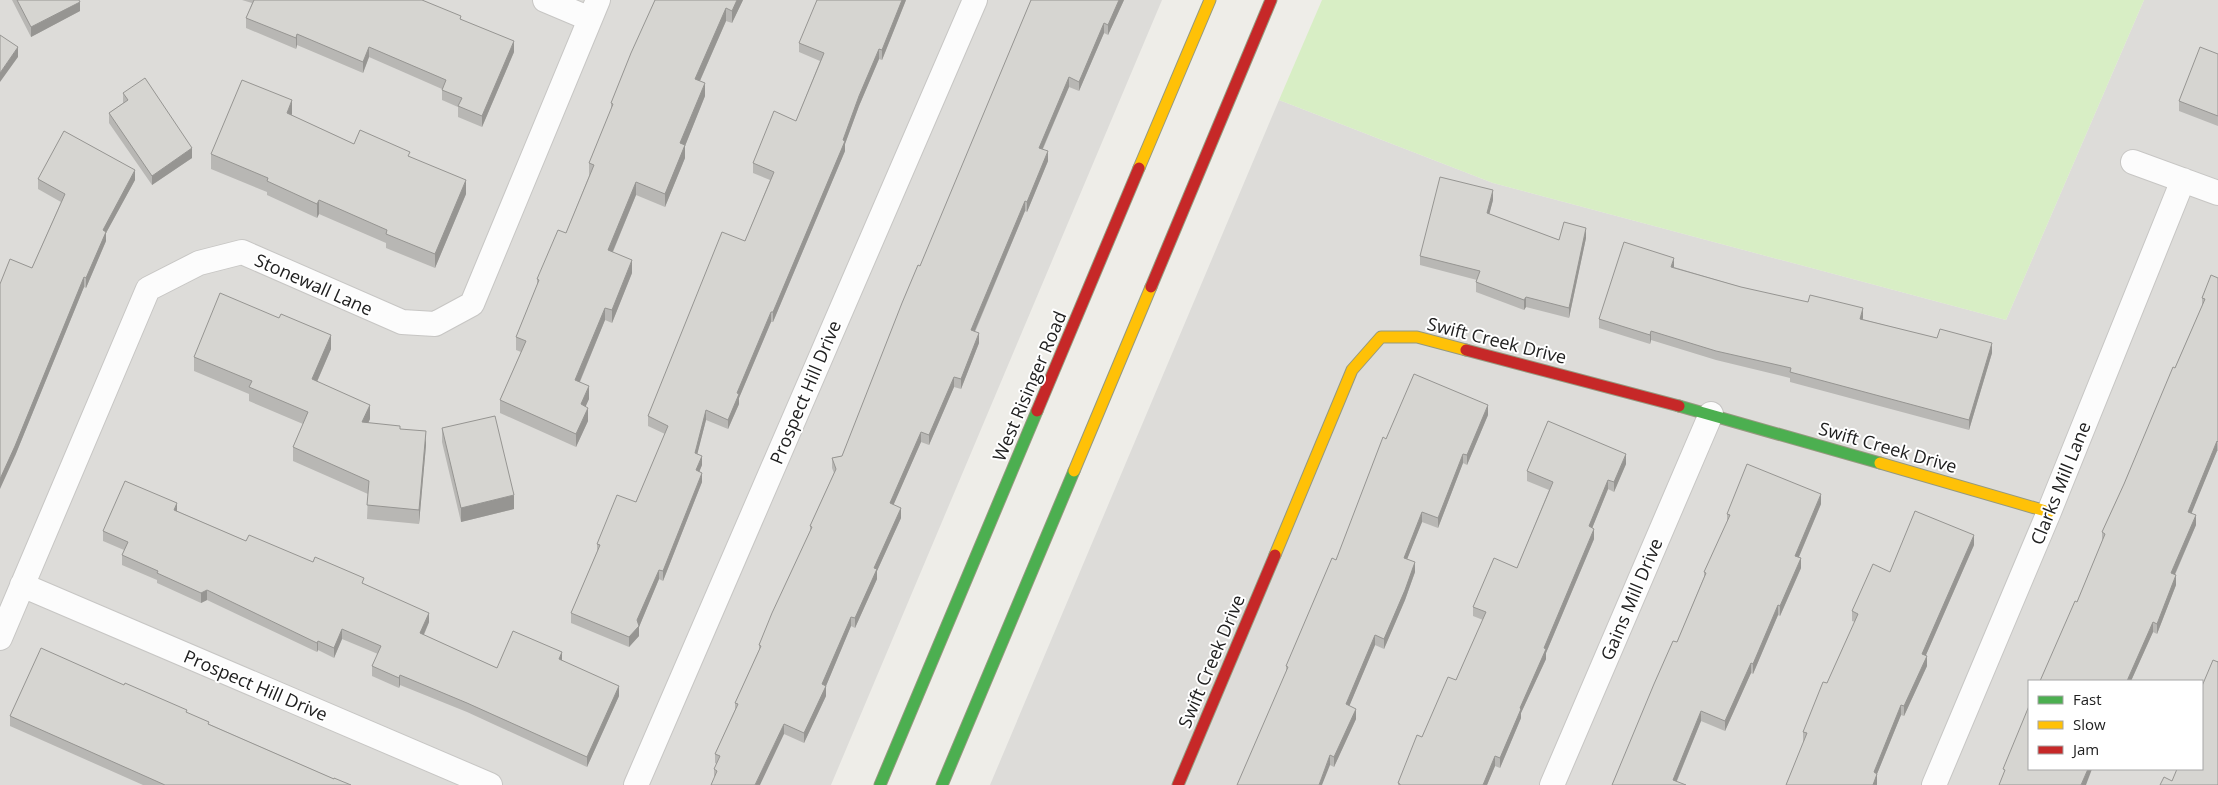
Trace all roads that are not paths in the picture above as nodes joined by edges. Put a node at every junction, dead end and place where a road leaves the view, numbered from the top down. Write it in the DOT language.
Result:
graph roads {
  1 [pos="545,0"];
  2 [pos="975,0"];
  3 [pos="1210,0"];
  4 [pos="1271,0"];
  5 [pos="594,9"];
  6 [pos="2132,162"];
  7 [pos="2183,180"];
  8 [pos="2218,193"];
  9 [pos="1711,414"];
  10 [pos="2049,512"];
  11 [pos="22,586"];
  12 [pos="0,638"];
  13 [pos="490,785"];
  14 [pos="636,785"];
  15 [pos="880,785"];
  16 [pos="942,785"];
  17 [pos="1178,785"];
  18 [pos="1552,785"];
  19 [pos="1934,785"];
  1 -- 5 [label="street"];
  2 -- 14 [label="street, Prospect Hill Drive"];
  3 -- 15 [label="main road, West Risinger Road"];
  4 -- 16 [label="main road"];
  5 -- 11 [label="street, Stonewall Lane"];
  6 -- 7 [label="street"];
  7 -- 8 [label="street"];
  7 -- 10 [label="street, Clarks Mill Lane"];
  9 -- 10 [label="main road, Swift Creek Drive"];
  9 -- 17 [label="main road, Swift Creek Drive"];
  9 -- 18 [label="street, Gains Mill Drive"];
  10 -- 19 [label="street, Clarks Mill Lane"];
  11 -- 12 [label="street, Stonewall Lane"];
  11 -- 13 [label="street, Prospect Hill Drive"];
}
